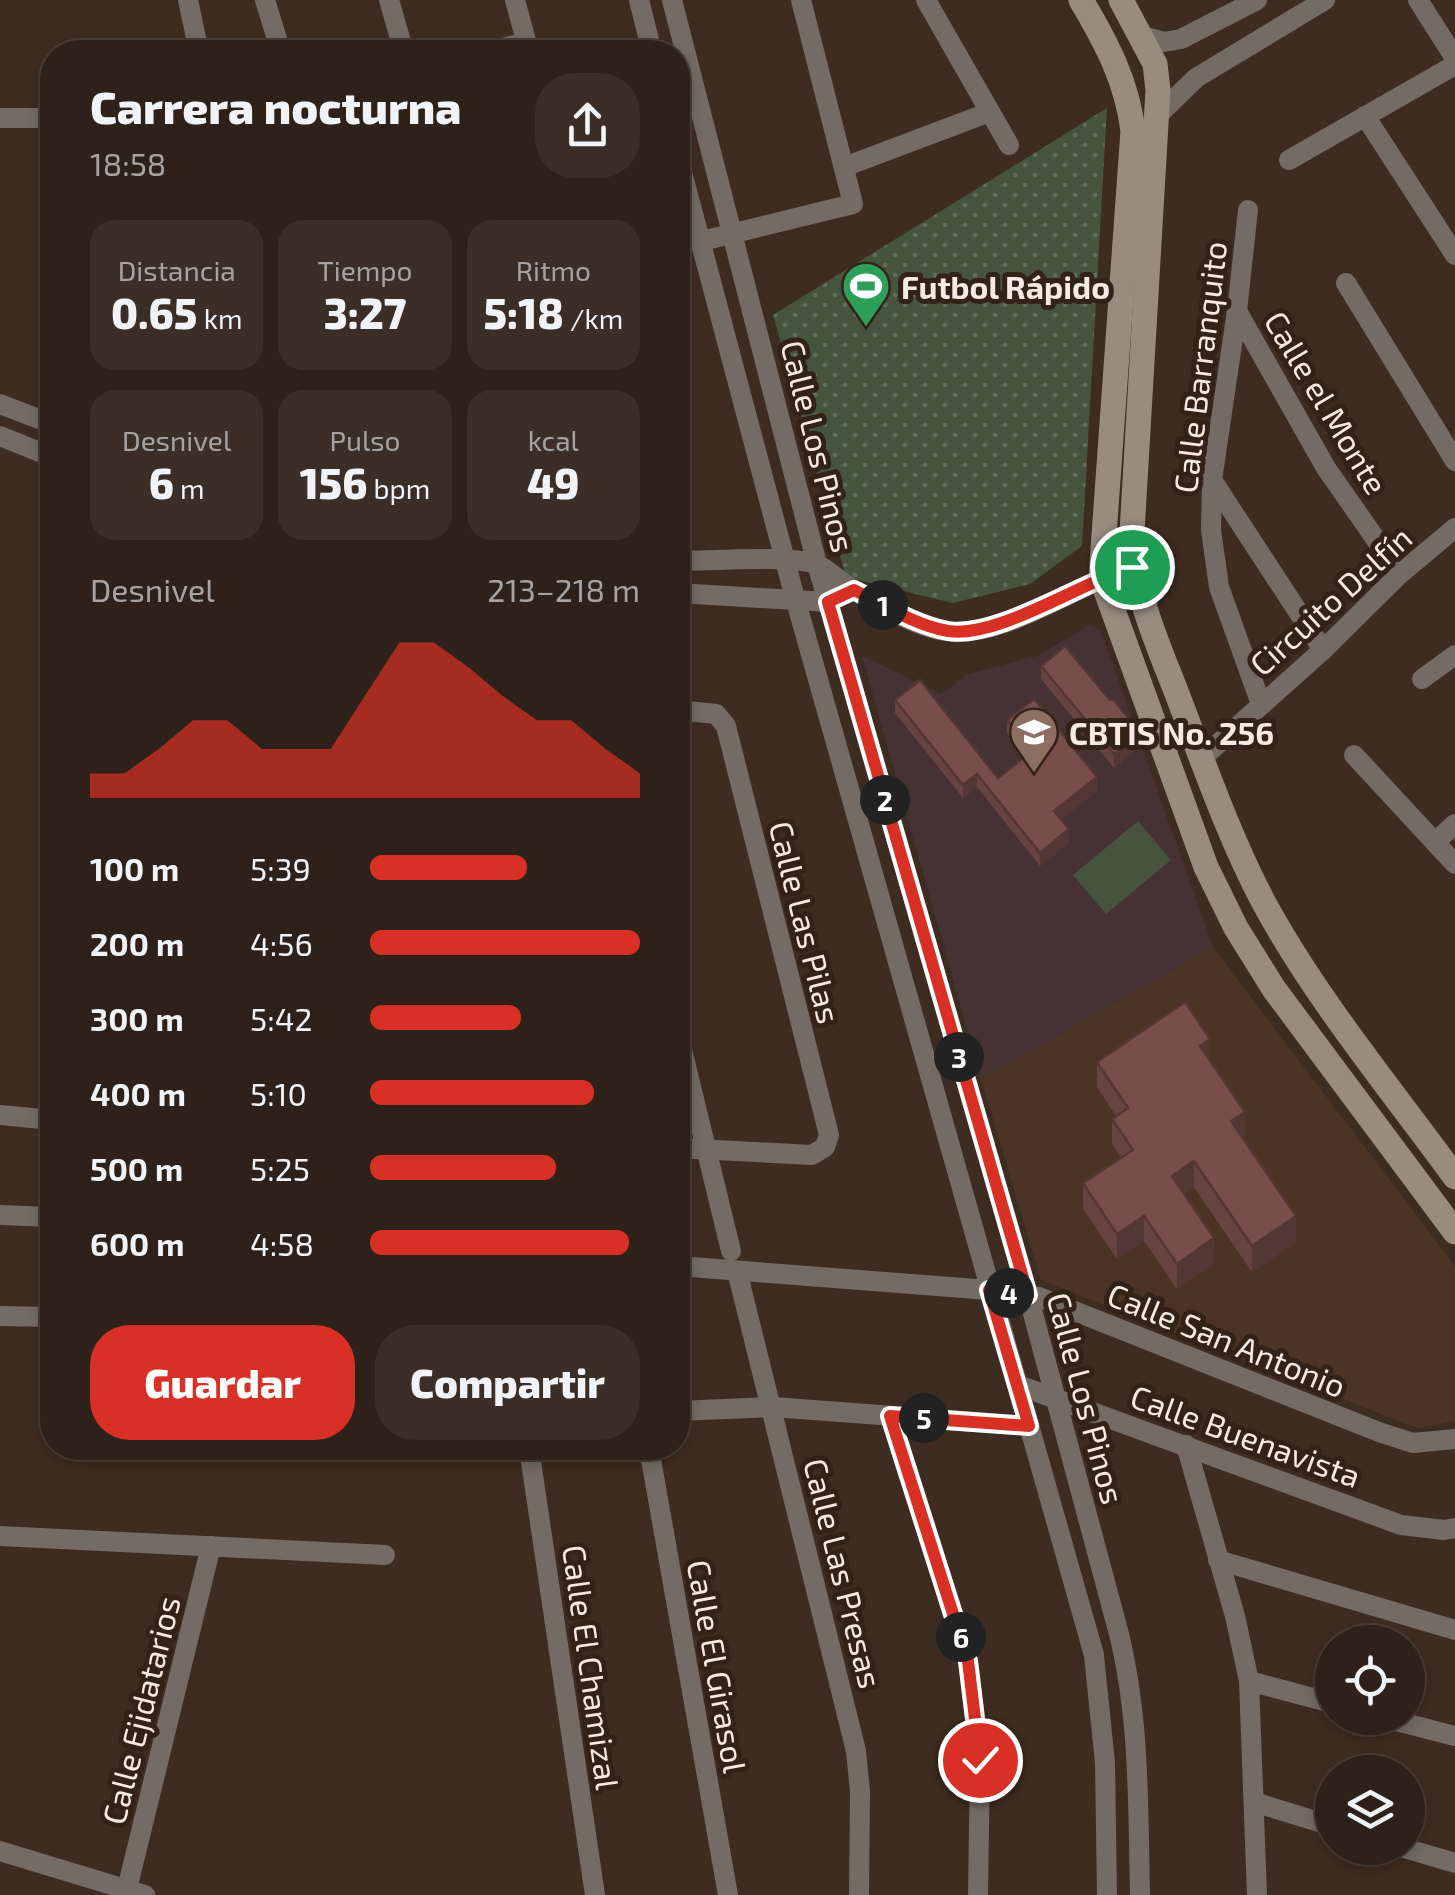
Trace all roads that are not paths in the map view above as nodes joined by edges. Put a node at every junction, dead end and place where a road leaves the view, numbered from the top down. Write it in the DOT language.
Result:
graph roads {
  1 [pos="188,0"];
  2 [pos="266,0"];
  3 [pos="389,0"];
  4 [pos="514,0"];
  5 [pos="639,0"];
  6 [pos="672,0"];
  7 [pos="801,0"];
  8 [pos="926,0"];
  9 [pos="1082,0"];
  10 [pos="1121,0"];
  11 [pos="1257,0"];
  12 [pos="1325,0"];
  13 [pos="1418,0"];
  14 [pos="1142,36"];
  15 [pos="196,40"];
  16 [pos="277,40"];
  17 [pos="401,40"];
  18 [pos="526,40"];
  19 [pos="649,40"];
  20 [pos="683,40"];
  21 [pos="1455,61"];
  22 [pos="690,68"];
  23 [pos="990,112"];
  24 [pos="1158,116"];
  25 [pos="1366,116"];
  26 [pos="0,118"];
  27 [pos="40,118"];
  28 [pos="1009,145"];
  29 [pos="1289,160"];
  30 [pos="844,167"];
  31 [pos="690,208"];
  32 [pos="1248,210"];
  33 [pos="734,233"];
  34 [pos="698,242"];
  35 [pos="1455,255"];
  36 [pos="1346,283"];
  37 [pos="1237,311"];
  38 [pos="0,404"];
  39 [pos="40,419"];
  40 [pos="0,436"];
  41 [pos="40,452"];
  42 [pos="1455,460"];
  43 [pos="1212,480"];
  44 [pos="1455,528"];
  45 [pos="690,560"];
  46 [pos="786,561"];
  47 [pos="817,564"];
  48 [pos="1132,567"];
  49 [pos="1400,574"];
  50 [pos="1101,577"];
  51 [pos="854,590"];
  52 [pos="690,593"];
  53 [pos="795,598"];
  54 [pos="828,602"];
  55 [pos="1323,650"];
  56 [pos="1455,655"];
  57 [pos="1422,679"];
  58 [pos="1261,704"];
  59 [pos="690,711"];
  60 [pos="1354,754"];
  61 [pos="1201,758"];
  62 [pos="1455,824"];
  63 [pos="1435,842"];
  64 [pos="1455,864"];
  65 [pos="690,1082"];
  66 [pos="0,1115"];
  67 [pos="40,1119"];
  68 [pos="690,1148"];
  69 [pos="706,1148"];
  70 [pos="1455,1177"];
  71 [pos="0,1215"];
  72 [pos="40,1217"];
  73 [pos="1455,1232"];
  74 [pos="734,1261"];
  75 [pos="690,1265"];
  76 [pos="989,1290"];
  77 [pos="1028,1295"];
  78 [pos="0,1316"];
  79 [pos="40,1317"];
  80 [pos="1018,1385"];
  81 [pos="1055,1396"];
  82 [pos="772,1407"];
  83 [pos="690,1410"];
  84 [pos="890,1416"];
  85 [pos="1029,1426"];
  86 [pos="1455,1439"];
  87 [pos="1186,1446"];
  88 [pos="531,1460"];
  89 [pos="651,1460"];
  90 [pos="1455,1528"];
  91 [pos="0,1536"];
  92 [pos="211,1546"];
  93 [pos="385,1554"];
  94 [pos="1218,1560"];
  95 [pos="1452,1628"];
  96 [pos="1249,1681"];
  97 [pos="1315,1698"];
  98 [pos="1425,1728"];
  99 [pos="1455,1736"];
  100 [pos="1254,1802"];
  101 [pos="1315,1821"];
  102 [pos="0,1850"];
  103 [pos="1425,1854"];
  104 [pos="1455,1863"];
  105 [pos="136,1892"];
  106 [pos="595,1895"];
  107 [pos="728,1895"];
  108 [pos="858,1895"];
  109 [pos="978,1895"];
  110 [pos="1107,1895"];
  111 [pos="1140,1895"];
  112 [pos="1257,1895"];
  1 -- 15 [label="street"];
  2 -- 16 [label="street"];
  3 -- 17 [label="street"];
  4 -- 18 [label="street"];
  5 -- 19 [label="street"];
  6 -- 20 [label="street, Calle Los Pinos"];
  7 -- 30 [label="street"];
  8 -- 23 [label="street"];
  9 -- 50 [label="street"];
  10 -- 14 [label="street"];
  11 -- 14 [label="street"];
  12 -- 24 [label="street"];
  13 -- 21 [label="street"];
  14 -- 24 [label="street"];
  21 -- 25 [label="street"];
  22 -- 33 [label="street, Calle Los Pinos"];
  23 -- 28 [label="street"];
  23 -- 30 [label="street"];
  24 -- 48 [label="street"];
  25 -- 29 [label="street"];
  25 -- 35 [label="street"];
  26 -- 27 [label="street"];
  30 -- 33 [label="street"];
  31 -- 34 [label="street, Calle Los Pinos"];
  32 -- 37 [label="street, Calle Barranquito"];
  33 -- 34 [label="street"];
  33 -- 47 [label="street, Calle Los Pinos"];
  34 -- 46 [label="street, Calle Los Pinos"];
  36 -- 42 [label="street"];
  37 -- 43 [label="street, Calle Barranquito"];
  37 -- 49 [label="street, Calle el Monte"];
  38 -- 39 [label="street"];
  40 -- 41 [label="street"];
  43 -- 55 [label="street"];
  43 -- 58 [label="street, Calle Barranquito"];
  44 -- 49 [label="street, Circuito Delfín"];
  45 -- 46 [label="street"];
  46 -- 47 [label="street"];
  46 -- 53 [label="street, Calle Los Pinos"];
  47 -- 51 [label="street"];
  47 -- 54 [label="street, Calle Los Pinos"];
  48 -- 50 [label="street"];
  48 -- 61 [label="street"];
  49 -- 55 [label="street, Circuito Delfín"];
  50 -- 51 [label="street"];
  50 -- 73 [label="street"];
  51 -- 54 [label="street"];
  52 -- 53 [label="street"];
  53 -- 54 [label="street"];
  53 -- 76 [label="street, Calle Los Pinos"];
  54 -- 77 [label="street, Calle Los Pinos"];
  55 -- 58 [label="street, Circuito Delfín"];
  56 -- 57 [label="street"];
  58 -- 61 [label="street, Circuito Delfín"];
  59 -- 69 [label="street, Calle Las Pilas"];
  60 -- 63 [label="street"];
  61 -- 70 [label="street"];
  62 -- 63 [label="street"];
  63 -- 64 [label="street"];
  65 -- 69 [label="street, Calle Las Presas"];
  66 -- 67 [label="street"];
  68 -- 69 [label="street"];
  69 -- 74 [label="street, Calle Las Presas"];
  71 -- 72 [label="street"];
  74 -- 75 [label="street, Calle San Antonio"];
  74 -- 76 [label="street, Calle San Antonio"];
  74 -- 82 [label="street, Calle Las Presas"];
  76 -- 77 [label="street, Calle San Antonio"];
  76 -- 80 [label="street, Calle Los Pinos"];
  77 -- 81 [label="street, Calle Los Pinos"];
  77 -- 86 [label="street, Calle San Antonio"];
  78 -- 79 [label="street"];
  80 -- 81 [label="street, Calle Buenavista"];
  80 -- 85 [label="street, Calle Los Pinos"];
  81 -- 87 [label="street, Calle Buenavista"];
  81 -- 111 [label="street, Calle Los Pinos"];
  82 -- 83 [label="street"];
  82 -- 84 [label="street"];
  82 -- 108 [label="street, Calle Las Presas"];
  84 -- 85 [label="street"];
  84 -- 109 [label="street"];
  85 -- 110 [label="street, Calle Los Pinos"];
  87 -- 90 [label="street, Calle Buenavista"];
  87 -- 94 [label="street"];
  88 -- 106 [label="street, Calle El Chamizal"];
  89 -- 107 [label="street, Calle El Girasol"];
  91 -- 92 [label="street"];
  92 -- 93 [label="street"];
  92 -- 105 [label="street, Calle Ejidatarios"];
  94 -- 95 [label="street"];
  94 -- 96 [label="street"];
  96 -- 97 [label="street"];
  96 -- 100 [label="street"];
  98 -- 99 [label="street"];
  100 -- 101 [label="street"];
  100 -- 112 [label="street"];
  102 -- 105 [label="street"];
  103 -- 104 [label="street"];
}
